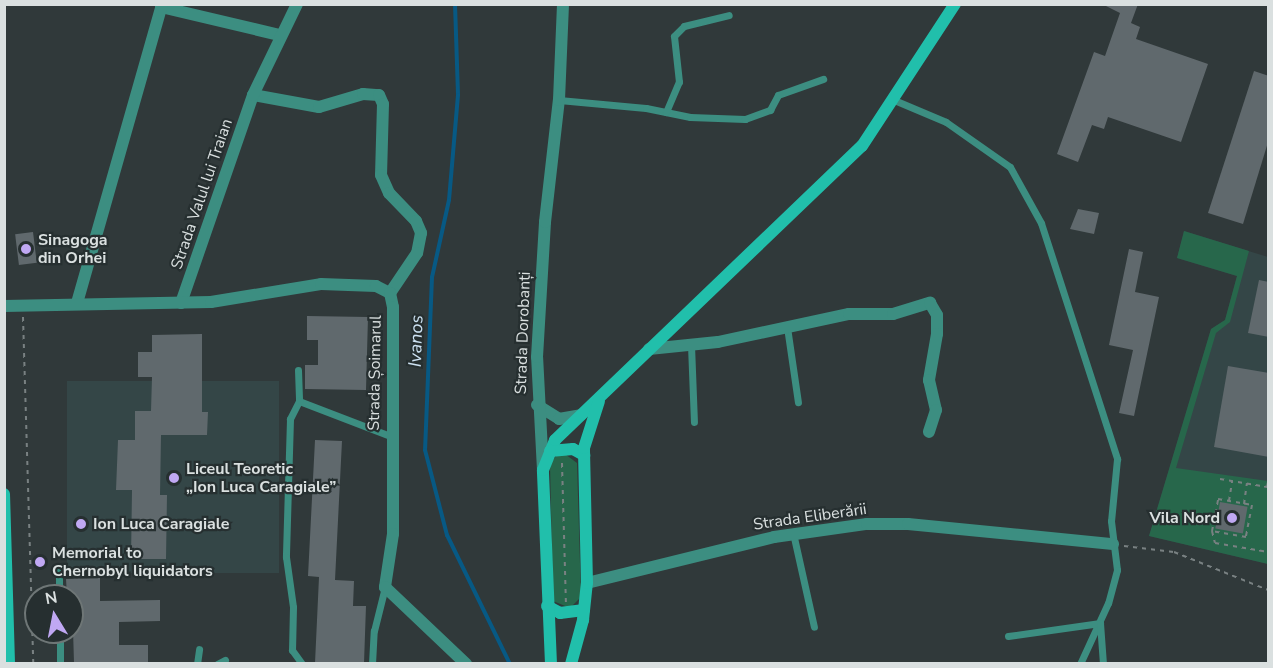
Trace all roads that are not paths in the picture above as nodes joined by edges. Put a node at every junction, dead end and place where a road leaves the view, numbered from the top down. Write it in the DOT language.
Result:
graph roads {
  1 [pos="297,4"];
  2 [pos="563,4"];
  3 [pos="955,4"];
  4 [pos="161,6"];
  5 [pos="729,15"];
  6 [pos="279,35"];
  7 [pos="823,79"];
  8 [pos="253,95"];
  9 [pos="559,99"];
  10 [pos="894,100"];
  11 [pos="666,112"];
  12 [pos="390,293"];
  13 [pos="77,303"];
  14 [pos="181,303"];
  15 [pos="4,306"];
  16 [pos="787,327"];
  17 [pos="691,345"];
  18 [pos="649,349"];
  19 [pos="298,370"];
  20 [pos="601,397"];
  21 [pos="298,401"];
  22 [pos="798,402"];
  23 [pos="537,405"];
  24 [pos="581,415"];
  25 [pos="694,422"];
  26 [pos="929,432"];
  27 [pos="390,436"];
  28 [pos="550,451"];
  29 [pos="584,455"];
  30 [pos="543,470"];
  31 [pos="4,494"];
  32 [pos="793,533"];
  33 [pos="1113,544"];
  34 [pos="59,567"];
  35 [pos="587,583"];
  36 [pos="59,584"];
  37 [pos="385,587"];
  38 [pos="548,606"];
  39 [pos="584,610"];
  40 [pos="1100,623"];
  41 [pos="814,627"];
  42 [pos="1008,636"];
  43 [pos="60,644"];
  44 [pos="198,649"];
  45 [pos="574,661"];
  46 [pos="9,663"];
  47 [pos="60,663"];
  48 [pos="197,663"];
  49 [pos="302,663"];
  50 [pos="372,663"];
  51 [pos="466,663"];
  52 [pos="551,663"];
  53 [pos="1080,663"];
  54 [pos="1103,663"];
  1 -- 6 [label="street, Strada Valul lui Traian"];
  2 -- 9 [label="street, Strada Dorobanți"];
  3 -- 10 [label="street"];
  4 -- 6 [label="street"];
  4 -- 13 [label="street"];
  5 -- 11 [label="lane"];
  6 -- 8 [label="street, Strada Valul lui Traian"];
  7 -- 11 [label="lane"];
  8 -- 12 [label="street"];
  8 -- 14 [label="street, Strada Valul lui Traian"];
  9 -- 11 [label="lane"];
  9 -- 23 [label="street, Strada Dorobanți"];
  10 -- 18 [label="street"];
  10 -- 33 [label="lane"];
  12 -- 14 [label="street, Strada Șoimarul"];
  12 -- 27 [label="street, Strada Șoimarul"];
  13 -- 14 [label="street, Strada Șoimarul"];
  13 -- 15 [label="street, Strada Șoimarul"];
  16 -- 17 [label="street"];
  16 -- 22 [label="lane"];
  16 -- 26 [label="street"];
  17 -- 18 [label="street"];
  17 -- 25 [label="lane"];
  18 -- 20 [label="street"];
  19 -- 21 [label="lane"];
  20 -- 24 [label="street"];
  20 -- 29 [label="street"];
  21 -- 27 [label="lane"];
  21 -- 49 [label="lane"];
  23 -- 24 [label="street"];
  23 -- 30 [label="street, Strada Dorobanți"];
  24 -- 28 [label="street"];
  27 -- 37 [label="street, Strada Șoimarul"];
  28 -- 29 [label="street"];
  28 -- 30 [label="street"];
  29 -- 35 [label="street"];
  30 -- 38 [label="street, Strada Dorobanți"];
  31 -- 46 [label="street"];
  32 -- 33 [label="street, Strada Eliberării"];
  32 -- 35 [label="street, Strada Eliberării"];
  32 -- 41 [label="lane"];
  33 -- 40 [label="lane"];
  34 -- 36 [label="lane"];
  35 -- 39 [label="street"];
  37 -- 50 [label="lane"];
  37 -- 51 [label="street"];
  38 -- 39 [label="street"];
  38 -- 52 [label="street, Strada Dorobanți"];
  39 -- 45 [label="street"];
  40 -- 42 [label="lane"];
  40 -- 53 [label="lane"];
  40 -- 54 [label="lane"];
  43 -- 47 [label="lane"];
  44 -- 48 [label="lane"];
}
